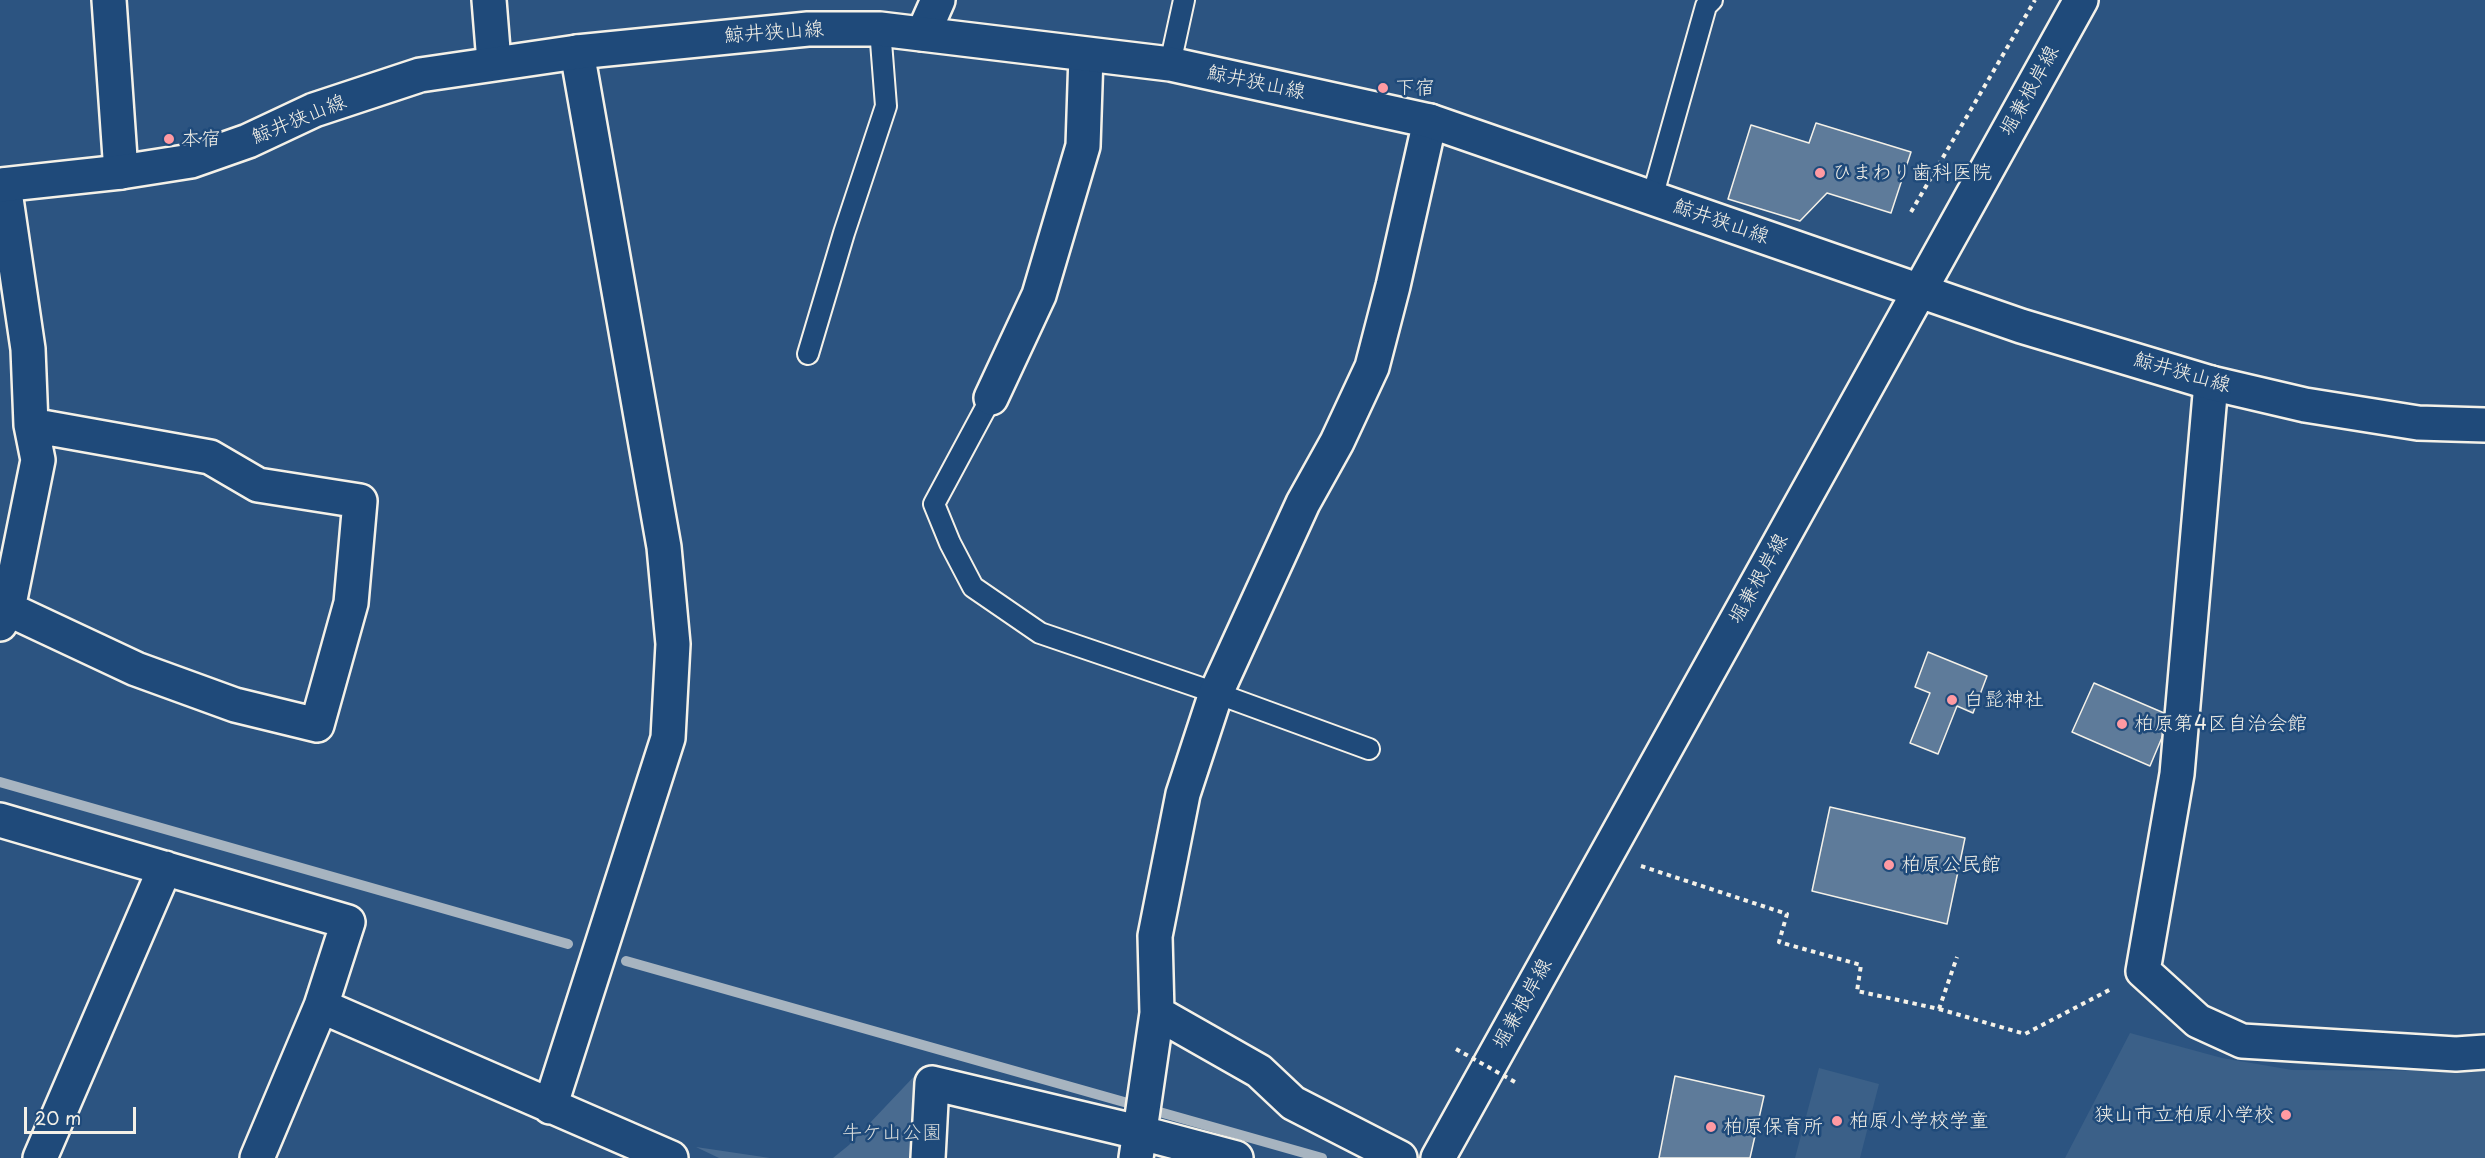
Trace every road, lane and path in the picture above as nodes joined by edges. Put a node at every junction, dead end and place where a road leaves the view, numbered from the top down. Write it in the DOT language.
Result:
graph roads {
  1 [pos="109,0"];
  2 [pos="489,0"];
  3 [pos="938,0"];
  4 [pos="1184,0"];
  5 [pos="1712,0"];
  6 [pos="2035,0"];
  7 [pos="2081,0"];
  8 [pos="880,30"];
  9 [pos="923,34"];
  10 [pos="578,52"];
  11 [pos="1086,55"];
  12 [pos="494,62"];
  13 [pos="1170,64"];
  14 [pos="1430,121"];
  15 [pos="121,172"];
  16 [pos="2,185"];
  17 [pos="1652,198"];
  18 [pos="1911,212"];
  19 [pos="1918,290"];
  20 [pos="808,354"];
  21 [pos="2211,383"];
  22 [pos="991,398"];
  23 [pos="31,425"];
  24 [pos="2485,425"];
  25 [pos="4,616"];
  26 [pos="1216,693"];
  27 [pos="1369,749"];
  28 [pos="0,820"];
  29 [pos="1606,854"];
  30 [pos="165,868"];
  31 [pos="1957,957"];
  32 [pos="2143,972"];
  33 [pos="321,1006"];
  34 [pos="1939,1009"];
  35 [pos="1157,1013"];
  36 [pos="1456,1049"];
  37 [pos="2485,1052"];
  38 [pos="1515,1082"];
  39 [pos="550,1107"];
  40 [pos="1137,1145"];
  41 [pos="40,1158"];
  42 [pos="257,1158"];
  43 [pos="671,1158"];
  44 [pos="928,1158"];
  45 [pos="1236,1158"];
  46 [pos="1400,1158"];
  47 [pos="1438,1158"];
  1 -- 15 [label="street"];
  2 -- 12 [label="street"];
  3 -- 9 [label="street"];
  4 -- 13 [label="lane"];
  5 -- 17 [label="lane"];
  6 -- 18 [label="path"];
  7 -- 19 [label="street, 堀兼根岸線"];
  8 -- 9 [label="street, 鯨井狭山線"];
  8 -- 10 [label="street, 鯨井狭山線"];
  8 -- 20 [label="lane"];
  9 -- 11 [label="street, 鯨井狭山線"];
  10 -- 12 [label="street, 鯨井狭山線"];
  10 -- 39 [label="street"];
  11 -- 13 [label="street, 鯨井狭山線"];
  11 -- 22 [label="street"];
  12 -- 15 [label="street, 鯨井狭山線"];
  13 -- 14 [label="street, 鯨井狭山線"];
  14 -- 17 [label="street, 鯨井狭山線"];
  14 -- 26 [label="street"];
  15 -- 16 [label="street, 鯨井狭山線"];
  16 -- 23 [label="street"];
  17 -- 19 [label="street, 鯨井狭山線"];
  19 -- 21 [label="street, 鯨井狭山線"];
  19 -- 29 [label="street, 堀兼根岸線"];
  21 -- 24 [label="street, 鯨井狭山線"];
  21 -- 32 [label="street"];
  22 -- 26 [label="lane"];
  23 -- 25 [label="street"];
  23 -- 25 [label="street"];
  26 -- 27 [label="lane"];
  26 -- 35 [label="street"];
  28 -- 30 [label="street"];
  29 -- 34 [label="path"];
  29 -- 47 [label="street, 堀兼根岸線"];
  30 -- 33 [label="street"];
  30 -- 41 [label="street"];
  31 -- 34 [label="path"];
  32 -- 34 [label="path"];
  32 -- 37 [label="street"];
  33 -- 39 [label="street"];
  33 -- 42 [label="street"];
  35 -- 40 [label="street"];
  35 -- 46 [label="street"];
  36 -- 38 [label="path, bridge"];
  39 -- 43 [label="street"];
  40 -- 44 [label="street"];
  40 -- 45 [label="street"];
}
